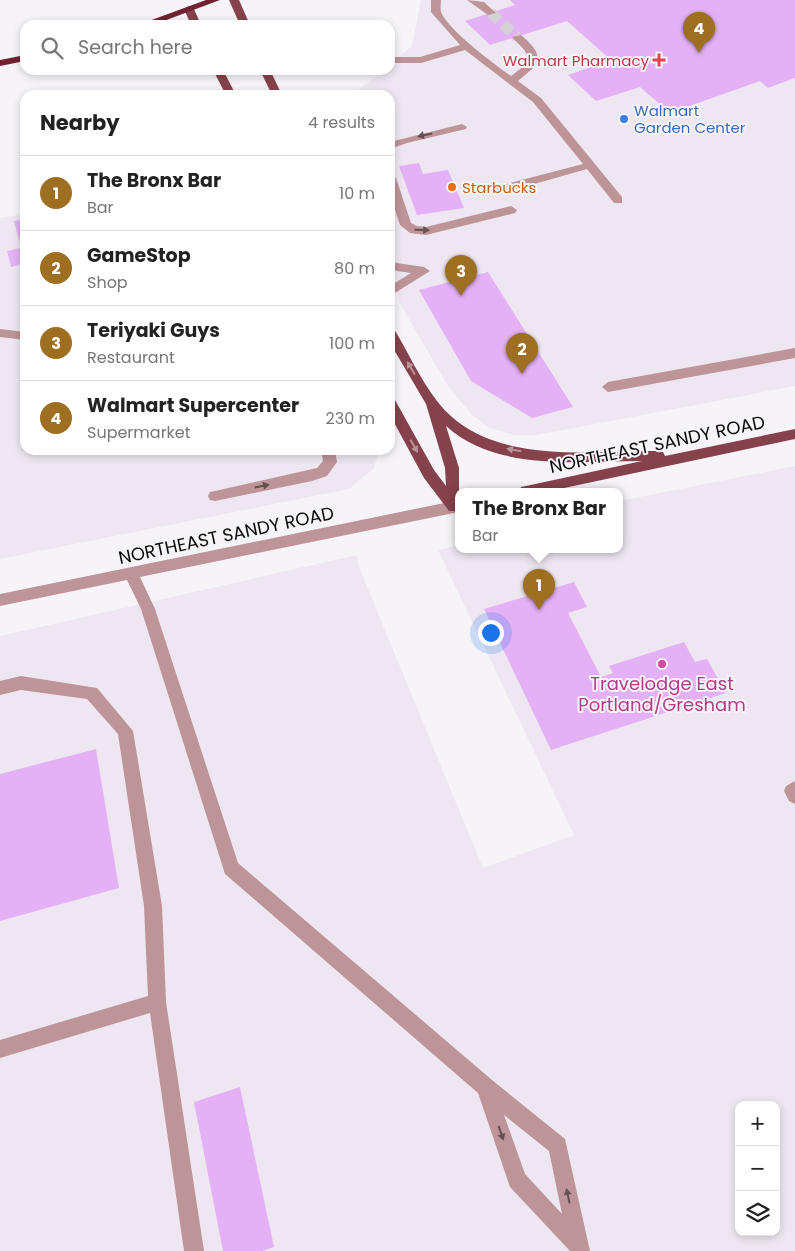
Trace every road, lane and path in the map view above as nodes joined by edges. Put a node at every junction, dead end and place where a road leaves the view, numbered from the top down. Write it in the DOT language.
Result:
graph roads {
  1 [pos="215,0"];
  2 [pos="234,0"];
  3 [pos="436,0"];
  4 [pos="472,0"];
  5 [pos="187,5"];
  6 [pos="491,13"];
  7 [pos="154,20"];
  8 [pos="194,20"];
  9 [pos="243,20"];
  10 [pos="517,37"];
  11 [pos="467,46"];
  12 [pos="20,59"];
  13 [pos="395,60"];
  14 [pos="0,62"];
  15 [pos="221,75"];
  16 [pos="267,75"];
  17 [pos="512,80"];
  18 [pos="228,90"];
  19 [pos="275,90"];
  20 [pos="462,127"];
  21 [pos="395,144"];
  22 [pos="590,165"];
  23 [pos="498,190"];
  24 [pos="395,193"];
  25 [pos="618,200"];
  26 [pos="511,210"];
  27 [pos="395,267"];
  28 [pos="395,289"];
  29 [pos="0,333"];
  30 [pos="20,335"];
  31 [pos="395,341"];
  32 [pos="795,353"];
  33 [pos="608,387"];
  34 [pos="432,404"];
  35 [pos="395,412"];
  36 [pos="795,434"];
  37 [pos="329,455"];
  38 [pos="685,457"];
  39 [pos="540,488"];
  40 [pos="214,496"];
  41 [pos="455,496"];
  42 [pos="455,505"];
  43 [pos="455,506"];
  44 [pos="131,574"];
  45 [pos="0,600"];
  46 [pos="0,688"];
  47 [pos="795,790"];
  48 [pos="795,796"];
  49 [pos="157,1002"];
  50 [pos="0,1049"];
  51 [pos="485,1087"];
  52 [pos="579,1247"];
  53 [pos="194,1251"];
  1 -- 5 [label="highway"];
  2 -- 9 [label="main road"];
  3 -- 11 [label="street"];
  4 -- 6 [label="street"];
  5 -- 7 [label="highway"];
  5 -- 8 [label="main road"];
  10 -- 17 [label="street"];
  11 -- 13 [label="street"];
  11 -- 17 [label="street"];
  12 -- 14 [label="highway"];
  15 -- 18 [label="main road"];
  16 -- 19 [label="main road"];
  17 -- 22 [label="street"];
  20 -- 21 [label="street, one-way"];
  22 -- 23 [label="street"];
  22 -- 25 [label="street"];
  24 -- 26 [label="street, one-way"];
  27 -- 28 [label="street"];
  29 -- 30 [label="street"];
  34 -- 31 [label="main road, one-way"];
  32 -- 33 [label="street"];
  38 -- 34 [label="main road, one-way"];
  34 -- 41 [label="main road"];
  35 -- 42 [label="main road, one-way"];
  36 -- 38 [label="main road, NORTHEAST SANDY ROAD"];
  40 -- 37 [label="street, one-way"];
  38 -- 39 [label="main road, NORTHEAST SANDY ROAD"];
  43 -- 44 [label="street, NORTHEAST SANDY ROAD"];
  44 -- 45 [label="street, NORTHEAST SANDY ROAD"];
  44 -- 51 [label="street"];
  46 -- 49 [label="street"];
  47 -- 48 [label="street"];
  49 -- 50 [label="street"];
  49 -- 53 [label="street"];
  51 -- 52 [label="street, one-way"];
  52 -- 51 [label="street, one-way"];
}
